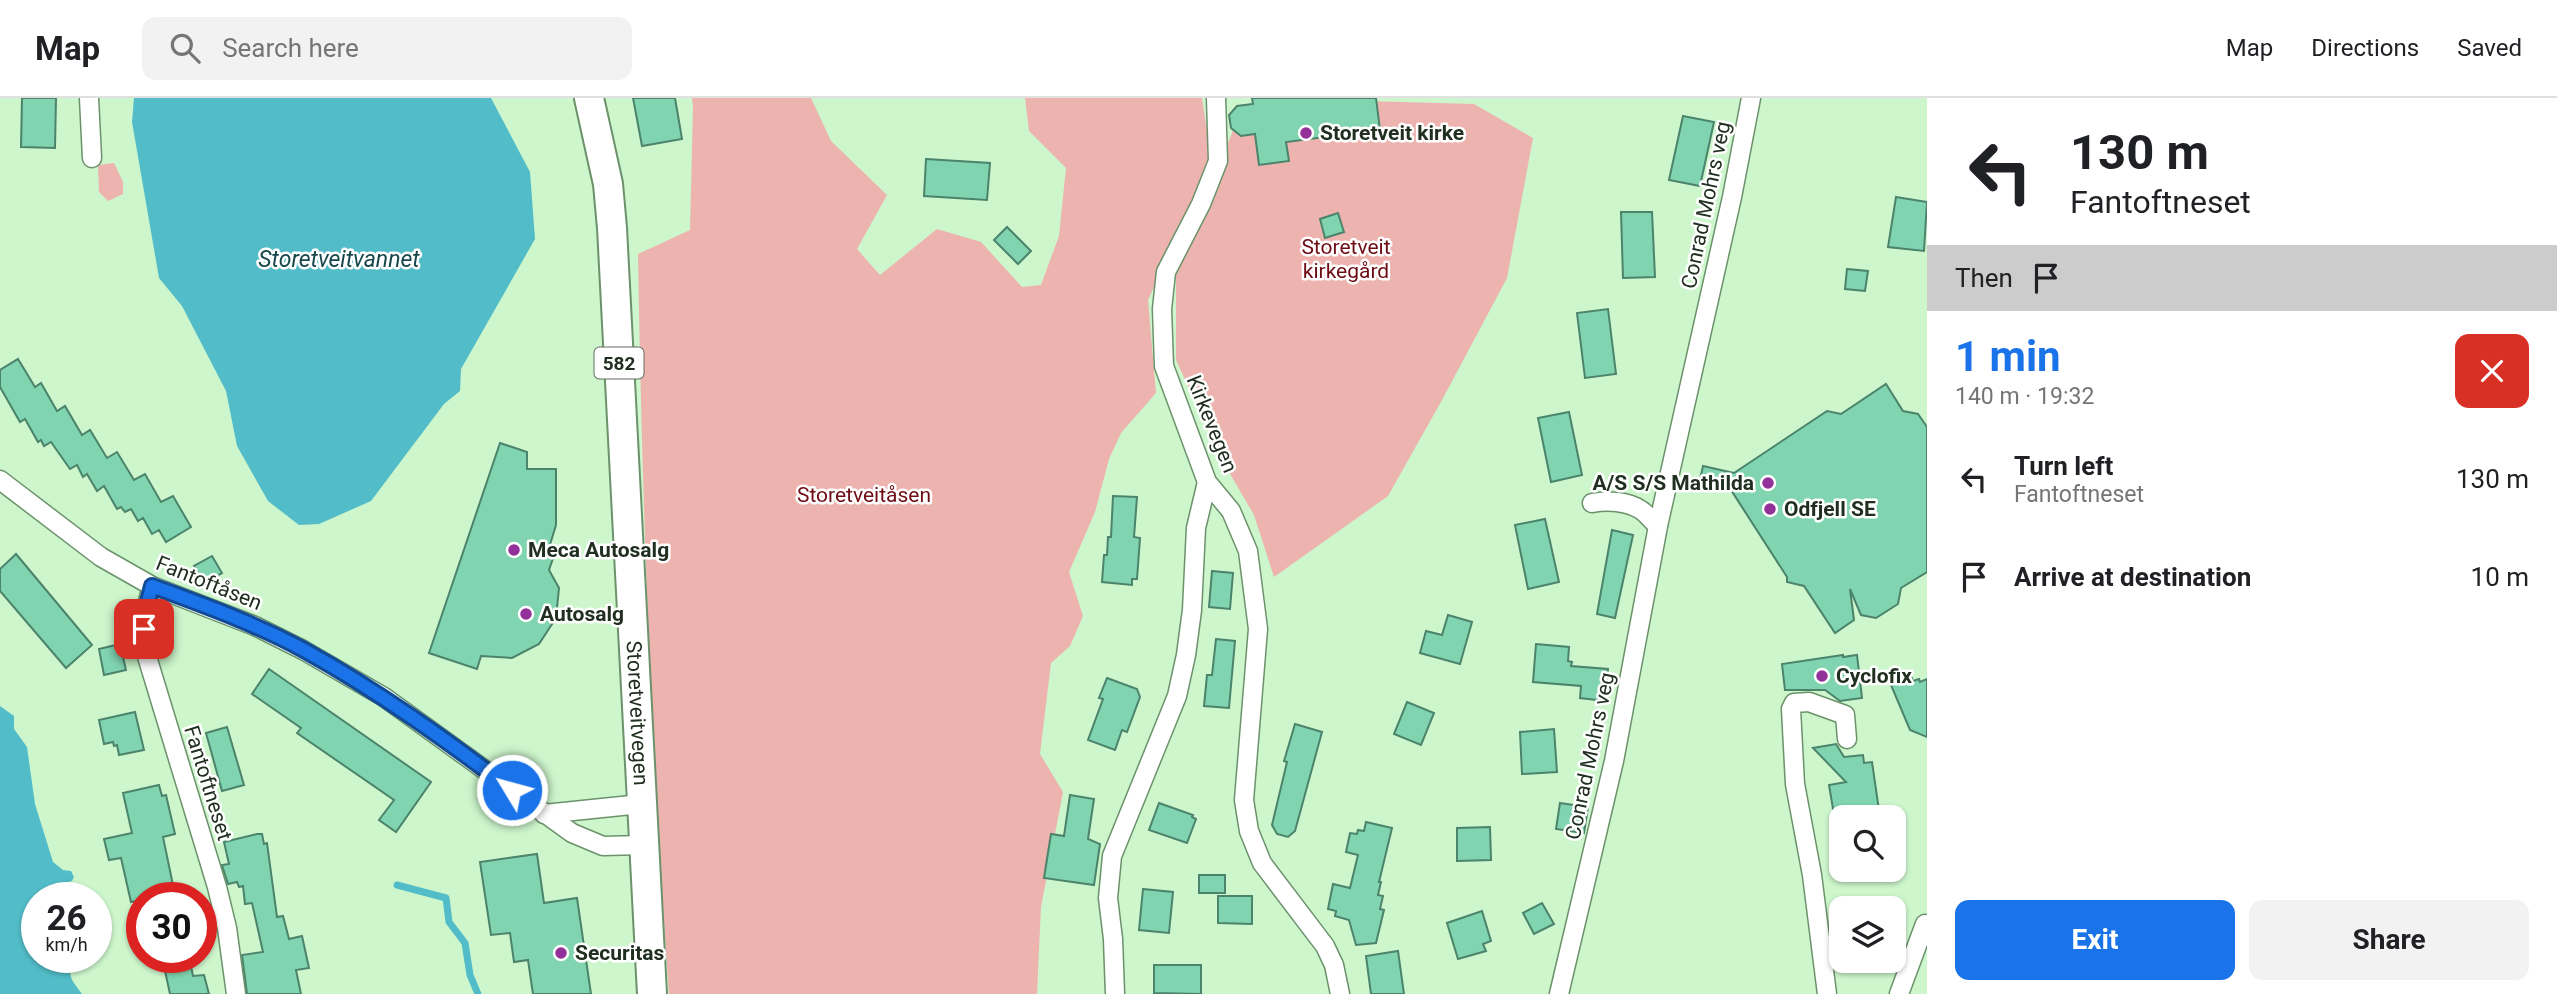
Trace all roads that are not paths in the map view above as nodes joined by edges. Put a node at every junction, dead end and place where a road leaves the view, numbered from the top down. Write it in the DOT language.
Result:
graph roads {
  1 [pos="89,98"];
  2 [pos="589,98"];
  3 [pos="1216,98"];
  4 [pos="1751,98"];
  5 [pos="92,158"];
  6 [pos="0,480"];
  7 [pos="1207,482"];
  8 [pos="1592,503"];
  9 [pos="1658,526"];
  10 [pos="152,586"];
  11 [pos="1847,739"];
  12 [pos="641,804"];
  13 [pos="544,814"];
  14 [pos="643,845"];
  15 [pos="1925,924"];
  16 [pos="236,994"];
  17 [pos="652,994"];
  18 [pos="1115,994"];
  19 [pos="1340,994"];
  20 [pos="1559,994"];
  21 [pos="1827,994"];
  22 [pos="1899,994"];
  1 -- 5 [label="street"];
  2 -- 12 [label="main road, Storetveitvegen / 582"];
  3 -- 7 [label="street, Kirkevegen"];
  4 -- 9 [label="street, Conrad Mohrs veg"];
  6 -- 10 [label="street, Fantoftåsen"];
  7 -- 18 [label="street"];
  7 -- 19 [label="street, Kirkevegen"];
  8 -- 9 [label="street"];
  9 -- 20 [label="street, Conrad Mohrs veg"];
  10 -- 13 [label="street, Fantoftåsen"];
  10 -- 16 [label="street, Fantoftneset"];
  11 -- 21 [label="street"];
  12 -- 13 [label="street"];
  12 -- 14 [label="main road, Storetveitvegen / 582"];
  13 -- 14 [label="street, Fantoftåsen"];
  14 -- 17 [label="main road, Storetveitvegen / 582"];
  15 -- 22 [label="street"];
}
